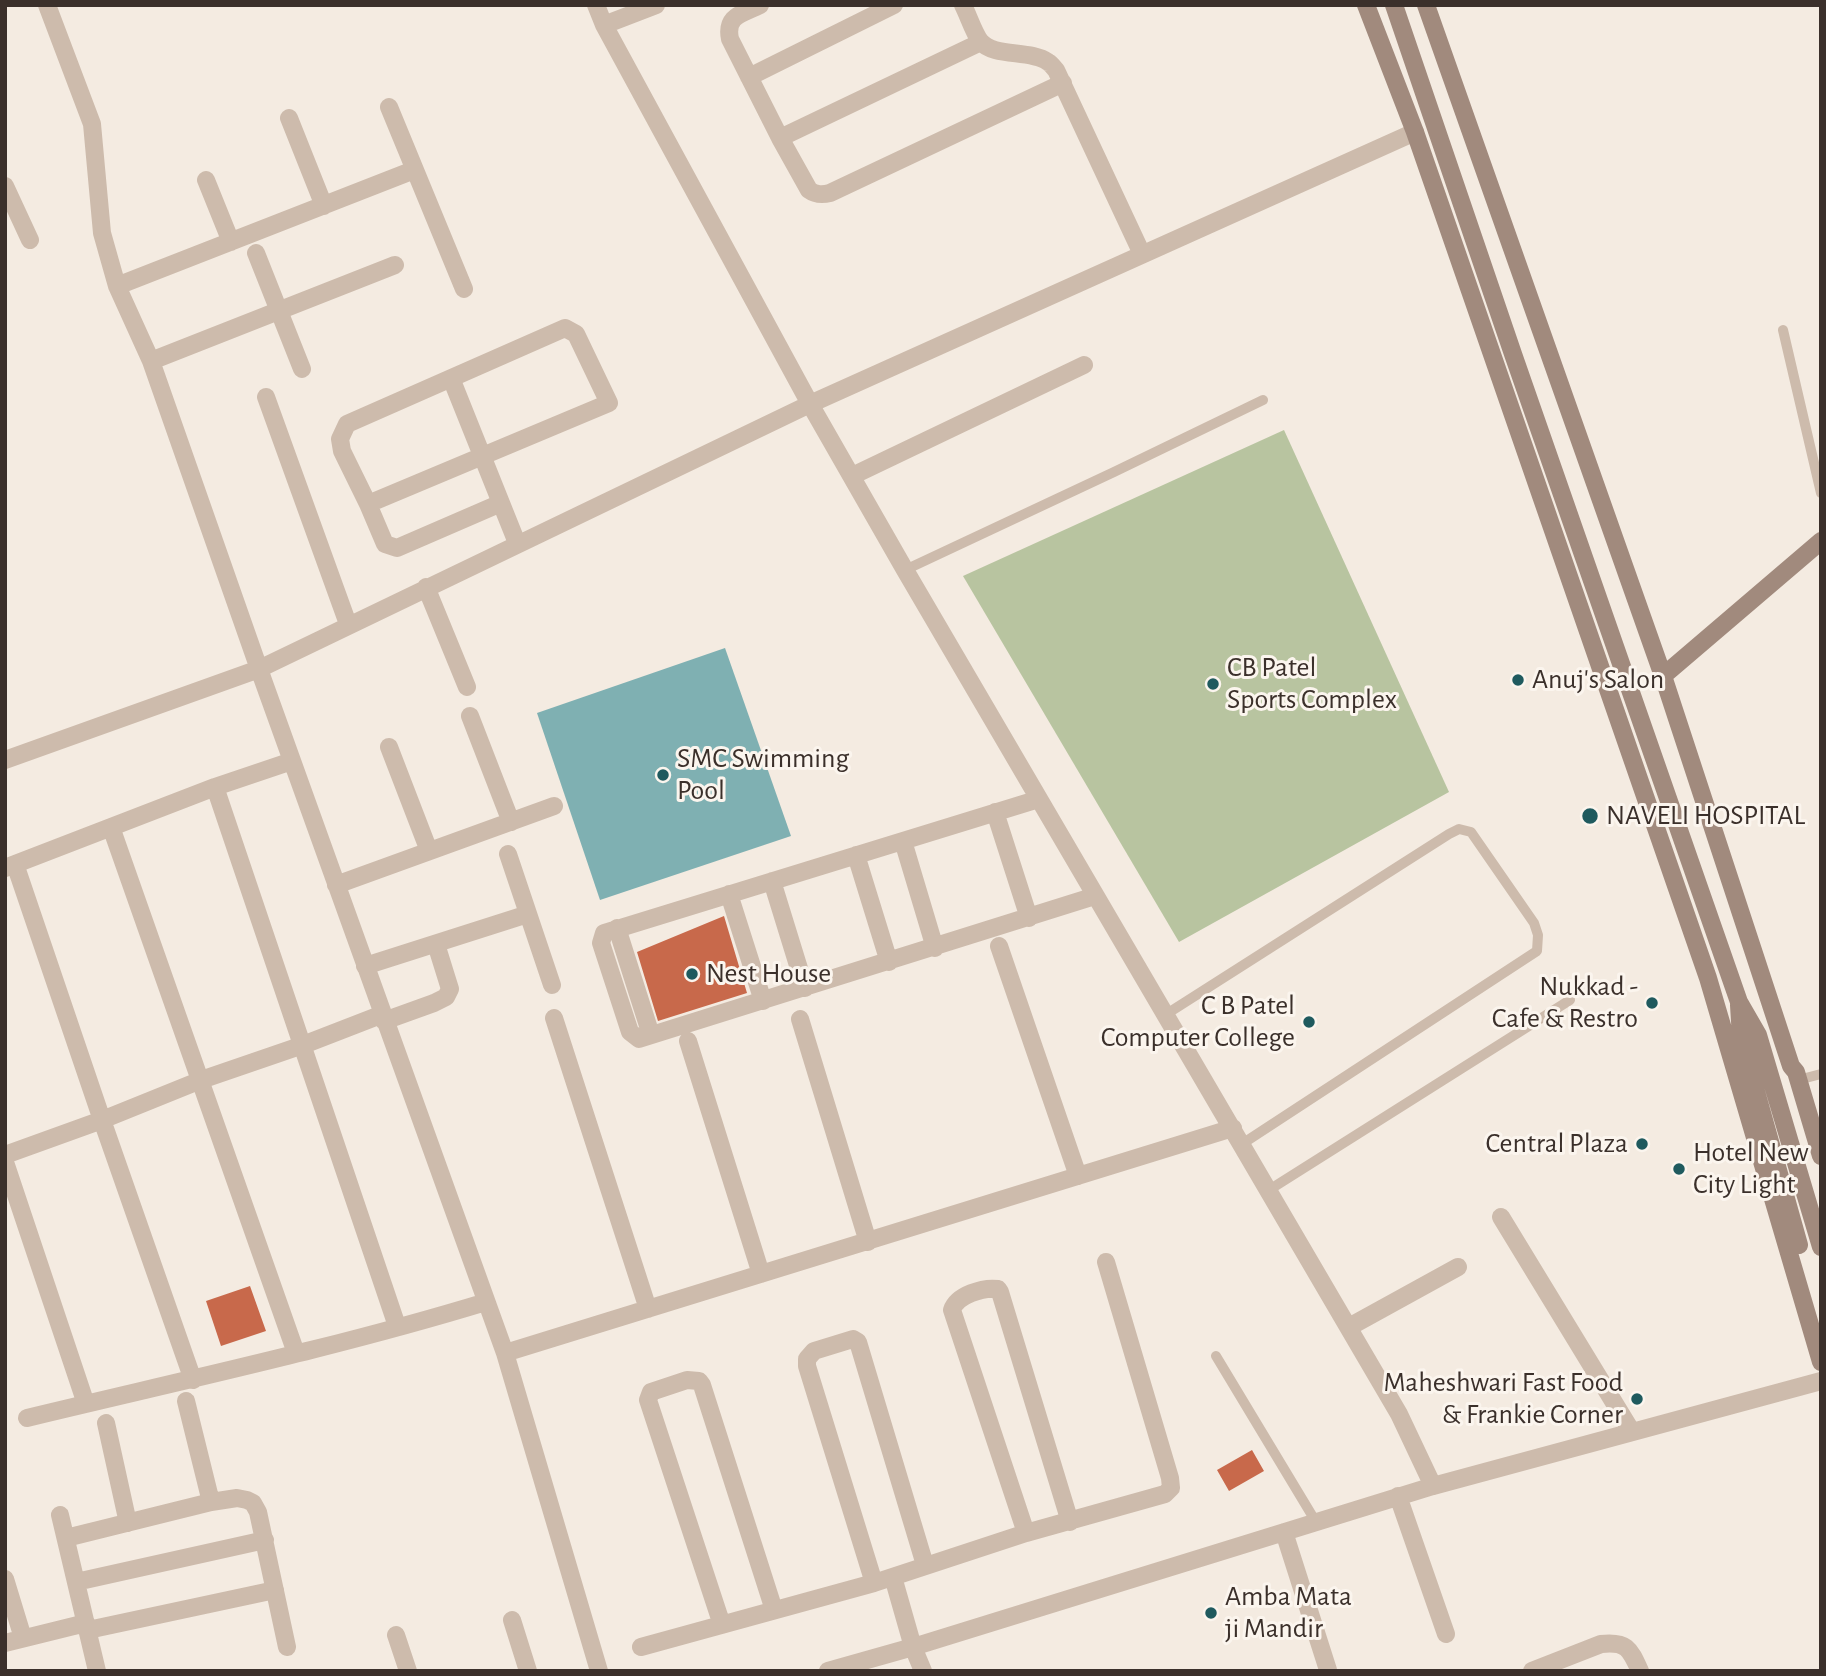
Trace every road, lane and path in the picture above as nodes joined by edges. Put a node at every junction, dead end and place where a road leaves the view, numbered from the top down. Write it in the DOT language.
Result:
graph roads {
  1 [pos="47,5"];
  2 [pos="596,5"];
  3 [pos="656,5"];
  4 [pos="760,5"];
  5 [pos="894,5"];
  6 [pos="964,5"];
  7 [pos="1366,5"];
  8 [pos="1394,5"];
  9 [pos="1426,5"];
  10 [pos="604,25"];
  11 [pos="981,42"];
  12 [pos="749,77"];
  13 [pos="1063,83"];
  14 [pos="389,107"];
  15 [pos="289,118"];
  16 [pos="1415,132"];
  17 [pos="780,138"];
  18 [pos="414,170"];
  19 [pos="206,180"];
  20 [pos="5,186"];
  21 [pos="324,206"];
  22 [pos="30,240"];
  23 [pos="231,242"];
  24 [pos="256,253"];
  25 [pos="1142,254"];
  26 [pos="395,265"];
  27 [pos="117,286"];
  28 [pos="464,289"];
  29 [pos="278,310"];
  30 [pos="1783,330"];
  31 [pos="151,361"];
  32 [pos="1084,365"];
  33 [pos="302,369"];
  34 [pos="450,378"];
  35 [pos="266,397"];
  36 [pos="1263,400"];
  37 [pos="810,404"];
  38 [pos="482,457"];
  39 [pos="852,476"];
  40 [pos="1821,493"];
  41 [pos="501,503"];
  42 [pos="368,504"];
  43 [pos="1821,541"];
  44 [pos="517,544"];
  45 [pos="905,570"];
  46 [pos="426,587"];
  47 [pos="348,624"];
  48 [pos="259,669"];
  49 [pos="1663,676"];
  50 [pos="467,687"];
  51 [pos="470,716"];
  52 [pos="390,747"];
  53 [pos="5,760"];
  54 [pos="292,761"];
  55 [pos="215,787"];
  56 [pos="1039,799"];
  57 [pos="555,806"];
  58 [pos="995,813"];
  59 [pos="511,822"];
  60 [pos="111,827"];
  61 [pos="903,841"];
  62 [pos="429,851"];
  63 [pos="508,855"];
  64 [pos="856,855"];
  65 [pos="10,866"];
  66 [pos="772,881"];
  67 [pos="336,885"];
  68 [pos="729,894"];
  69 [pos="1095,897"];
  70 [pos="528,914"];
  71 [pos="1029,918"];
  72 [pos="436,944"];
  73 [pos="999,946"];
  74 [pos="935,947"];
  75 [pos="889,962"];
  76 [pos="365,966"];
  77 [pos="552,985"];
  78 [pos="805,988"];
  79 [pos="1570,1000"];
  80 [pos="763,1001"];
  81 [pos="1739,1002"];
  82 [pos="1165,1015"];
  83 [pos="384,1017"];
  84 [pos="554,1018"];
  85 [pos="800,1019"];
  86 [pos="688,1041"];
  87 [pos="303,1045"];
  88 [pos="1821,1074"];
  89 [pos="201,1080"];
  90 [pos="1798,1080"];
  91 [pos="102,1120"];
  92 [pos="1238,1136"];
  93 [pos="5,1155"];
  94 [pos="1821,1156"];
  95 [pos="5,1162"];
  96 [pos="1078,1176"];
  97 [pos="1269,1190"];
  98 [pos="1501,1217"];
  99 [pos="867,1242"];
  100 [pos="1821,1247"];
  101 [pos="1106,1262"];
  102 [pos="1458,1267"];
  103 [pos="761,1274"];
  104 [pos="486,1302"];
  105 [pos="648,1309"];
  106 [pos="1821,1323"];
  107 [pos="397,1326"];
  108 [pos="1349,1327"];
  109 [pos="296,1353"];
  110 [pos="505,1353"];
  111 [pos="1216,1356"];
  112 [pos="1821,1362"];
  113 [pos="193,1380"];
  114 [pos="1821,1381"];
  115 [pos="186,1401"];
  116 [pos="86,1404"];
  117 [pos="27,1418"];
  118 [pos="106,1423"];
  119 [pos="1632,1432"];
  120 [pos="1433,1486"];
  121 [pos="1398,1496"];
  122 [pos="211,1503"];
  123 [pos="60,1515"];
  124 [pos="128,1522"];
  125 [pos="1070,1522"];
  126 [pos="1315,1522"];
  127 [pos="1284,1532"];
  128 [pos="1026,1533"];
  129 [pos="66,1538"];
  130 [pos="265,1540"];
  131 [pos="925,1565"];
  132 [pos="893,1577"];
  133 [pos="5,1579"];
  134 [pos="76,1582"];
  135 [pos="874,1583"];
  136 [pos="275,1590"];
  137 [pos="774,1610"];
  138 [pos="512,1620"];
  139 [pos="722,1625"];
  140 [pos="87,1627"];
  141 [pos="1446,1634"];
  142 [pos="396,1635"];
  143 [pos="23,1638"];
  144 [pos="5,1643"];
  145 [pos="287,1647"];
  146 [pos="641,1647"];
  147 [pos="913,1647"];
  148 [pos="1328,1670"];
  149 [pos="97,1671"];
  150 [pos="408,1671"];
  151 [pos="528,1671"];
  152 [pos="598,1671"];
  153 [pos="828,1671"];
  154 [pos="923,1671"];
  155 [pos="1532,1671"];
  156 [pos="1640,1671"];
  1 -- 27 [label="street"];
  2 -- 10 [label="street"];
  3 -- 10 [label="street"];
  4 -- 12 [label="street"];
  5 -- 12 [label="street"];
  6 -- 11 [label="street"];
  7 -- 16 [label="main road"];
  8 -- 81 [label="main road"];
  9 -- 49 [label="main road"];
  10 -- 37 [label="street"];
  11 -- 13 [label="street"];
  11 -- 17 [label="street"];
  12 -- 17 [label="street"];
  13 -- 17 [label="street"];
  13 -- 25 [label="street"];
  14 -- 18 [label="street"];
  15 -- 21 [label="street"];
  16 -- 25 [label="street"];
  16 -- 112 [label="main road"];
  18 -- 21 [label="street"];
  18 -- 28 [label="street"];
  19 -- 23 [label="street"];
  20 -- 22 [label="street"];
  21 -- 23 [label="street"];
  23 -- 27 [label="street"];
  24 -- 29 [label="street"];
  25 -- 37 [label="street"];
  26 -- 29 [label="street"];
  27 -- 31 [label="street"];
  29 -- 31 [label="street"];
  29 -- 33 [label="street"];
  30 -- 40 [label="lane"];
  31 -- 48 [label="street"];
  32 -- 39 [label="street"];
  34 -- 38 [label="street"];
  34 -- 38 [label="street"];
  34 -- 42 [label="street"];
  35 -- 47 [label="street"];
  36 -- 45 [label="lane"];
  37 -- 39 [label="street"];
  37 -- 44 [label="street"];
  38 -- 41 [label="street"];
  38 -- 42 [label="street"];
  39 -- 45 [label="street"];
  41 -- 42 [label="street"];
  41 -- 44 [label="street"];
  43 -- 49 [label="main road"];
  44 -- 46 [label="street"];
  45 -- 56 [label="street"];
  46 -- 47 [label="street"];
  46 -- 50 [label="street"];
  47 -- 48 [label="street"];
  48 -- 53 [label="street"];
  48 -- 54 [label="street"];
  49 -- 90 [label="main road"];
  51 -- 59 [label="street"];
  52 -- 62 [label="street"];
  54 -- 55 [label="street"];
  54 -- 67 [label="street"];
  55 -- 60 [label="street"];
  55 -- 87 [label="street"];
  56 -- 58 [label="street"];
  56 -- 69 [label="street"];
  57 -- 59 [label="street"];
  58 -- 61 [label="street"];
  58 -- 71 [label="street"];
  59 -- 62 [label="street"];
  60 -- 65 [label="street"];
  60 -- 89 [label="street"];
  61 -- 64 [label="street"];
  61 -- 74 [label="street"];
  62 -- 67 [label="street"];
  63 -- 70 [label="street"];
  64 -- 66 [label="street"];
  64 -- 75 [label="street"];
  65 -- 91 [label="street"];
  66 -- 68 [label="street"];
  66 -- 78 [label="street"];
  67 -- 76 [label="street"];
  68 -- 80 [label="street"];
  68 -- 80 [label="street"];
  69 -- 71 [label="street"];
  69 -- 82 [label="street"];
  70 -- 72 [label="street"];
  70 -- 77 [label="street"];
  71 -- 74 [label="street"];
  72 -- 76 [label="street"];
  72 -- 83 [label="street"];
  73 -- 96 [label="street"];
  74 -- 75 [label="street"];
  75 -- 78 [label="street"];
  76 -- 83 [label="street"];
  78 -- 80 [label="street"];
  79 -- 97 [label="lane"];
  81 -- 100 [label="main road"];
  81 -- 106 [label="main road"];
  82 -- 92 [label="street"];
  82 -- 92 [label="lane"];
  83 -- 87 [label="street"];
  83 -- 104 [label="street"];
  84 -- 105 [label="street"];
  85 -- 99 [label="street"];
  86 -- 103 [label="street"];
  87 -- 89 [label="street"];
  87 -- 107 [label="street"];
  88 -- 90 [label="lane"];
  89 -- 91 [label="street"];
  89 -- 109 [label="street"];
  90 -- 94 [label="main road"];
  91 -- 93 [label="street"];
  91 -- 113 [label="street"];
  92 -- 96 [label="street"];
  92 -- 97 [label="street"];
  95 -- 116 [label="street"];
  96 -- 99 [label="street"];
  97 -- 108 [label="street"];
  98 -- 119 [label="street"];
  99 -- 103 [label="street"];
  101 -- 125 [label="street"];
  102 -- 108 [label="street"];
  103 -- 105 [label="street"];
  104 -- 107 [label="street"];
  104 -- 110 [label="street"];
  105 -- 110 [label="street"];
  107 -- 109 [label="street"];
  108 -- 120 [label="street"];
  109 -- 113 [label="street"];
  110 -- 152 [label="street"];
  111 -- 126 [label="lane"];
  113 -- 116 [label="street"];
  114 -- 119 [label="street"];
  115 -- 122 [label="street"];
  116 -- 117 [label="street"];
  118 -- 124 [label="street"];
  119 -- 120 [label="street"];
  120 -- 121 [label="street"];
  121 -- 126 [label="street"];
  121 -- 141 [label="street"];
  122 -- 124 [label="street"];
  122 -- 130 [label="street"];
  123 -- 129 [label="street"];
  124 -- 129 [label="street"];
  125 -- 128 [label="street"];
  125 -- 128 [label="street"];
  126 -- 127 [label="street"];
  127 -- 147 [label="street"];
  127 -- 148 [label="street"];
  128 -- 131 [label="street"];
  129 -- 134 [label="street"];
  130 -- 134 [label="street"];
  130 -- 136 [label="street"];
  131 -- 132 [label="street"];
  131 -- 135 [label="street"];
  132 -- 135 [label="street"];
  132 -- 147 [label="street"];
  133 -- 143 [label="street"];
  134 -- 140 [label="street"];
  135 -- 137 [label="street"];
  136 -- 140 [label="street"];
  136 -- 145 [label="street"];
  137 -- 139 [label="street"];
  137 -- 139 [label="street"];
  138 -- 151 [label="street"];
  139 -- 146 [label="street"];
  140 -- 143 [label="street"];
  140 -- 149 [label="street"];
  142 -- 150 [label="street"];
  143 -- 144 [label="street"];
  147 -- 153 [label="street"];
  147 -- 154 [label="street"];
  155 -- 156 [label="street"];
}
